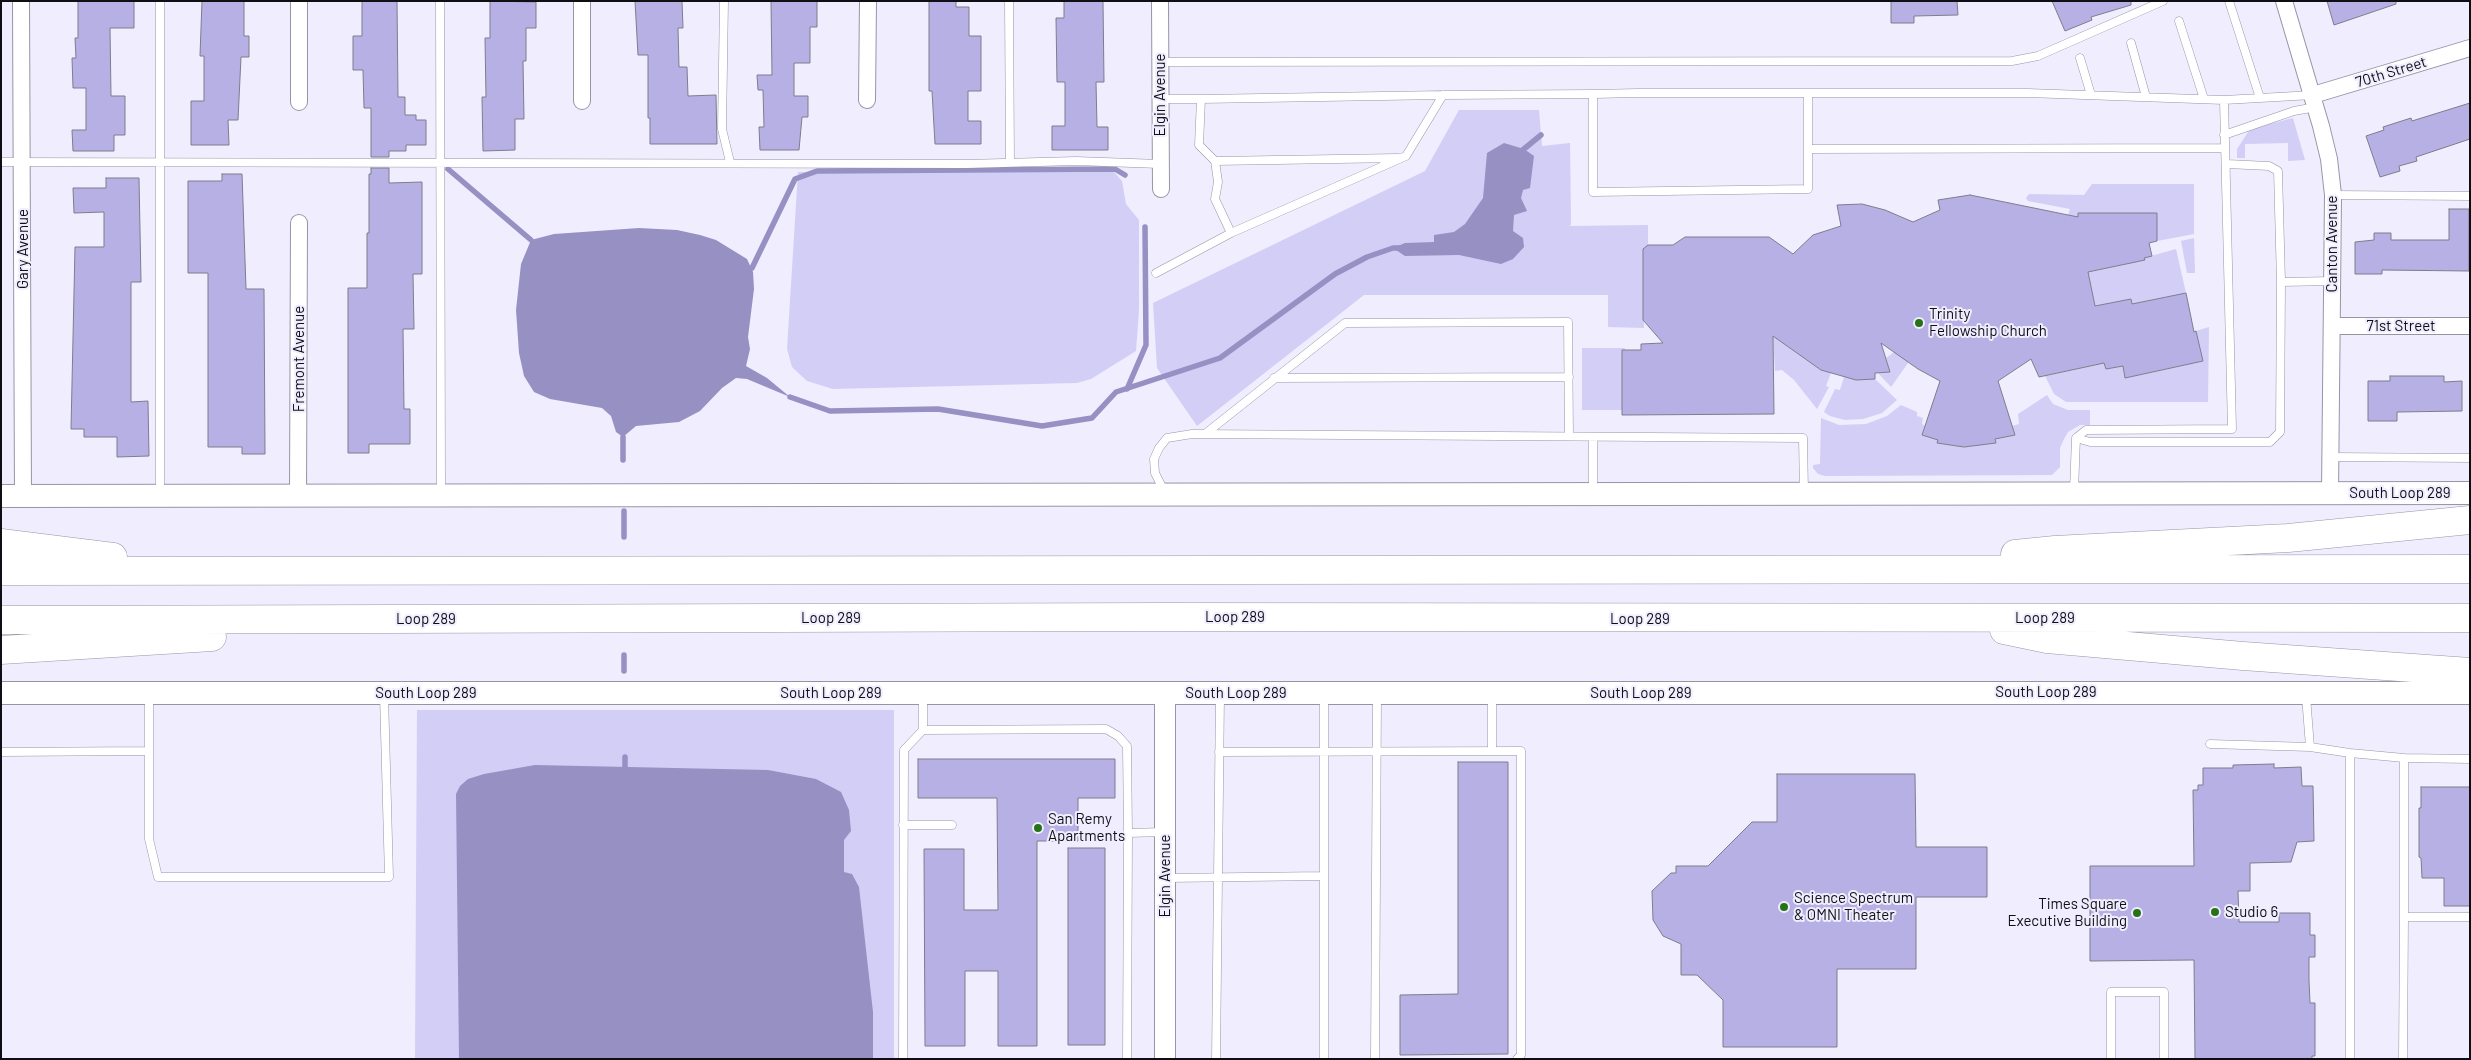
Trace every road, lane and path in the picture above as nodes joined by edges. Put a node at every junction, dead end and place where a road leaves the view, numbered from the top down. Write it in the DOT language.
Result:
graph roads {
  1 [pos="21,1"];
  2 [pos="160,1"];
  3 [pos="299,1"];
  4 [pos="440,1"];
  5 [pos="582,1"];
  6 [pos="724,1"];
  7 [pos="868,1"];
  8 [pos="1010,1"];
  9 [pos="1160,1"];
  10 [pos="2163,1"];
  11 [pos="2229,1"];
  12 [pos="2284,1"];
  13 [pos="2180,21"];
  14 [pos="2130,43"];
  15 [pos="2470,48"];
  16 [pos="2080,58"];
  17 [pos="1160,62"];
  18 [pos="1593,94"];
  19 [pos="1808,94"];
  20 [pos="2091,95"];
  21 [pos="1443,96"];
  22 [pos="2146,97"];
  23 [pos="2260,98"];
  24 [pos="1160,99"];
  25 [pos="1201,99"];
  26 [pos="2204,99"];
  27 [pos="867,100"];
  28 [pos="2224,100"];
  29 [pos="582,101"];
  30 [pos="2315,101"];
  31 [pos="299,102"];
  32 [pos="2224,135"];
  33 [pos="2224,148"];
  34 [pos="1808,149"];
  35 [pos="1402,158"];
  36 [pos="22,161"];
  37 [pos="1215,161"];
  38 [pos="1,162"];
  39 [pos="159,162"];
  40 [pos="730,162"];
  41 [pos="440,163"];
  42 [pos="1010,163"];
  43 [pos="1160,164"];
  44 [pos="2227,164"];
  45 [pos="1161,189"];
  46 [pos="2333,195"];
  47 [pos="2470,196"];
  48 [pos="299,223"];
  49 [pos="1231,233"];
  50 [pos="1156,273"];
  51 [pos="2332,281"];
  52 [pos="2281,282"];
  53 [pos="2332,326"];
  54 [pos="2470,326"];
  55 [pos="1274,378"];
  56 [pos="1569,378"];
  57 [pos="1205,434"];
  58 [pos="1569,436"];
  59 [pos="1593,436"];
  60 [pos="2076,438"];
  61 [pos="2331,457"];
  62 [pos="2470,458"];
  63 [pos="2074,493"];
  64 [pos="2330,493"];
  65 [pos="2470,493"];
  66 [pos="1593,494"];
  67 [pos="1804,494"];
  68 [pos="298,495"];
  69 [pos="441,495"];
  70 [pos="1166,495"];
  71 [pos="1,496"];
  72 [pos="24,496"];
  73 [pos="160,496"];
  74 [pos="2470,520"];
  75 [pos="1,543"];
  76 [pos="1889,569"];
  77 [pos="2470,569"];
  78 [pos="1,571"];
  79 [pos="222,571"];
  80 [pos="1949,618"];
  81 [pos="2470,618"];
  82 [pos="563,619"];
  83 [pos="1,620"];
  84 [pos="1,650"];
  85 [pos="2470,672"];
  86 [pos="1324,692"];
  87 [pos="1377,692"];
  88 [pos="1492,692"];
  89 [pos="2306,692"];
  90 [pos="384,693"];
  91 [pos="923,693"];
  92 [pos="1165,693"];
  93 [pos="1220,693"];
  94 [pos="2470,693"];
  95 [pos="1,694"];
  96 [pos="149,694"];
  97 [pos="923,730"];
  98 [pos="2210,744"];
  99 [pos="2310,746"];
  100 [pos="1377,750"];
  101 [pos="148,751"];
  102 [pos="1492,751"];
  103 [pos="1,752"];
  104 [pos="1219,752"];
  105 [pos="1324,752"];
  106 [pos="2350,754"];
  107 [pos="2404,758"];
  108 [pos="2470,759"];
  109 [pos="903,825"];
  110 [pos="952,825"];
  111 [pos="1165,832"];
  112 [pos="1128,833"];
  113 [pos="1324,876"];
  114 [pos="1218,877"];
  115 [pos="1165,878"];
  116 [pos="2404,917"];
  117 [pos="2470,917"];
  118 [pos="903,1059"];
  119 [pos="1127,1059"];
  120 [pos="1165,1059"];
  121 [pos="1216,1059"];
  122 [pos="1324,1059"];
  123 [pos="1375,1059"];
  124 [pos="1517,1059"];
  125 [pos="2111,1059"];
  126 [pos="2164,1059"];
  127 [pos="2350,1059"];
  128 [pos="2403,1059"];
  1 -- 36 [label="street, Gary Avenue"];
  2 -- 39 [label="lane"];
  3 -- 31 [label="street"];
  4 -- 41 [label="lane"];
  5 -- 29 [label="street"];
  6 -- 40 [label="lane"];
  7 -- 27 [label="street"];
  8 -- 42 [label="lane"];
  9 -- 17 [label="street, Elgin Avenue"];
  10 -- 17 [label="lane"];
  11 -- 23 [label="lane"];
  12 -- 30 [label="street, Canton Avenue"];
  13 -- 26 [label="lane"];
  14 -- 22 [label="lane"];
  15 -- 30 [label="street, 70th Street"];
  16 -- 20 [label="lane"];
  17 -- 24 [label="street, Elgin Avenue"];
  18 -- 19 [label="lane"];
  18 -- 21 [label="lane"];
  18 -- 34 [label="lane"];
  19 -- 20 [label="lane"];
  19 -- 34 [label="lane"];
  20 -- 22 [label="lane"];
  21 -- 25 [label="lane"];
  21 -- 35 [label="lane"];
  22 -- 26 [label="lane"];
  23 -- 28 [label="lane"];
  23 -- 30 [label="lane"];
  24 -- 25 [label="lane"];
  24 -- 43 [label="street, Elgin Avenue"];
  25 -- 37 [label="lane"];
  26 -- 28 [label="lane"];
  28 -- 32 [label="lane"];
  30 -- 32 [label="lane"];
  30 -- 46 [label="street, Canton Avenue"];
  32 -- 33 [label="lane"];
  33 -- 34 [label="lane"];
  33 -- 44 [label="lane"];
  35 -- 37 [label="lane"];
  35 -- 49 [label="lane"];
  36 -- 38 [label="lane"];
  36 -- 39 [label="lane"];
  36 -- 72 [label="street, Gary Avenue"];
  37 -- 49 [label="lane"];
  39 -- 41 [label="lane"];
  39 -- 73 [label="lane"];
  40 -- 41 [label="lane"];
  40 -- 42 [label="lane"];
  41 -- 69 [label="lane"];
  42 -- 43 [label="lane"];
  43 -- 45 [label="street, Elgin Avenue"];
  44 -- 52 [label="lane"];
  44 -- 60 [label="lane"];
  46 -- 47 [label="lane"];
  46 -- 51 [label="street, Canton Avenue"];
  48 -- 68 [label="street, Fremont Avenue"];
  49 -- 50 [label="lane"];
  51 -- 52 [label="lane"];
  51 -- 53 [label="street, Canton Avenue"];
  52 -- 60 [label="lane"];
  53 -- 54 [label="street, 71st Street"];
  53 -- 61 [label="street, Canton Avenue"];
  55 -- 56 [label="lane"];
  55 -- 56 [label="lane"];
  55 -- 57 [label="lane"];
  56 -- 58 [label="lane"];
  57 -- 58 [label="lane"];
  57 -- 70 [label="lane"];
  58 -- 59 [label="lane"];
  59 -- 66 [label="lane"];
  59 -- 67 [label="lane"];
  60 -- 63 [label="lane"];
  61 -- 62 [label="lane"];
  61 -- 64 [label="street, Canton Avenue"];
  63 -- 64 [label="main road, South Loop 289"];
  63 -- 67 [label="main road, South Loop 289"];
  64 -- 65 [label="main road, South Loop 289"];
  66 -- 67 [label="main road, South Loop 289"];
  66 -- 70 [label="main road, South Loop 289"];
  68 -- 69 [label="main road, South Loop 289"];
  68 -- 73 [label="main road, South Loop 289"];
  69 -- 70 [label="main road, South Loop 289"];
  71 -- 72 [label="main road, South Loop 289"];
  72 -- 73 [label="main road, South Loop 289"];
  74 -- 76 [label="highway"];
  75 -- 79 [label="highway"];
  76 -- 77 [label="highway"];
  76 -- 79 [label="highway"];
  78 -- 79 [label="highway"];
  80 -- 81 [label="highway, Loop 289"];
  80 -- 82 [label="highway, Loop 289"];
  80 -- 85 [label="highway"];
  82 -- 83 [label="highway, Loop 289"];
  82 -- 84 [label="highway"];
  86 -- 87 [label="main road, South Loop 289"];
  86 -- 93 [label="main road, South Loop 289"];
  86 -- 105 [label="lane"];
  87 -- 88 [label="main road, South Loop 289"];
  87 -- 100 [label="lane"];
  88 -- 89 [label="main road, South Loop 289"];
  88 -- 102 [label="lane"];
  89 -- 94 [label="main road, South Loop 289"];
  89 -- 99 [label="lane"];
  90 -- 91 [label="main road, South Loop 289"];
  90 -- 96 [label="main road, South Loop 289"];
  90 -- 101 [label="lane"];
  91 -- 92 [label="main road, South Loop 289"];
  91 -- 97 [label="lane"];
  92 -- 93 [label="main road, South Loop 289"];
  92 -- 111 [label="street, Elgin Avenue"];
  93 -- 104 [label="lane"];
  95 -- 96 [label="main road, South Loop 289"];
  96 -- 101 [label="lane"];
  97 -- 109 [label="lane"];
  97 -- 112 [label="lane"];
  98 -- 99 [label="lane"];
  99 -- 106 [label="lane"];
  100 -- 102 [label="lane"];
  100 -- 105 [label="lane"];
  100 -- 123 [label="lane"];
  101 -- 103 [label="lane"];
  102 -- 124 [label="lane"];
  104 -- 105 [label="lane"];
  104 -- 114 [label="lane"];
  105 -- 113 [label="lane"];
  106 -- 107 [label="lane"];
  106 -- 127 [label="lane"];
  107 -- 108 [label="lane"];
  107 -- 116 [label="lane"];
  109 -- 110 [label="lane"];
  109 -- 118 [label="lane"];
  111 -- 112 [label="lane"];
  111 -- 115 [label="street, Elgin Avenue"];
  112 -- 119 [label="lane"];
  113 -- 114 [label="lane"];
  113 -- 122 [label="lane"];
  114 -- 115 [label="lane"];
  114 -- 121 [label="lane"];
  115 -- 120 [label="street, Elgin Avenue"];
  116 -- 117 [label="lane"];
  116 -- 128 [label="lane"];
  125 -- 126 [label="lane"];
}
